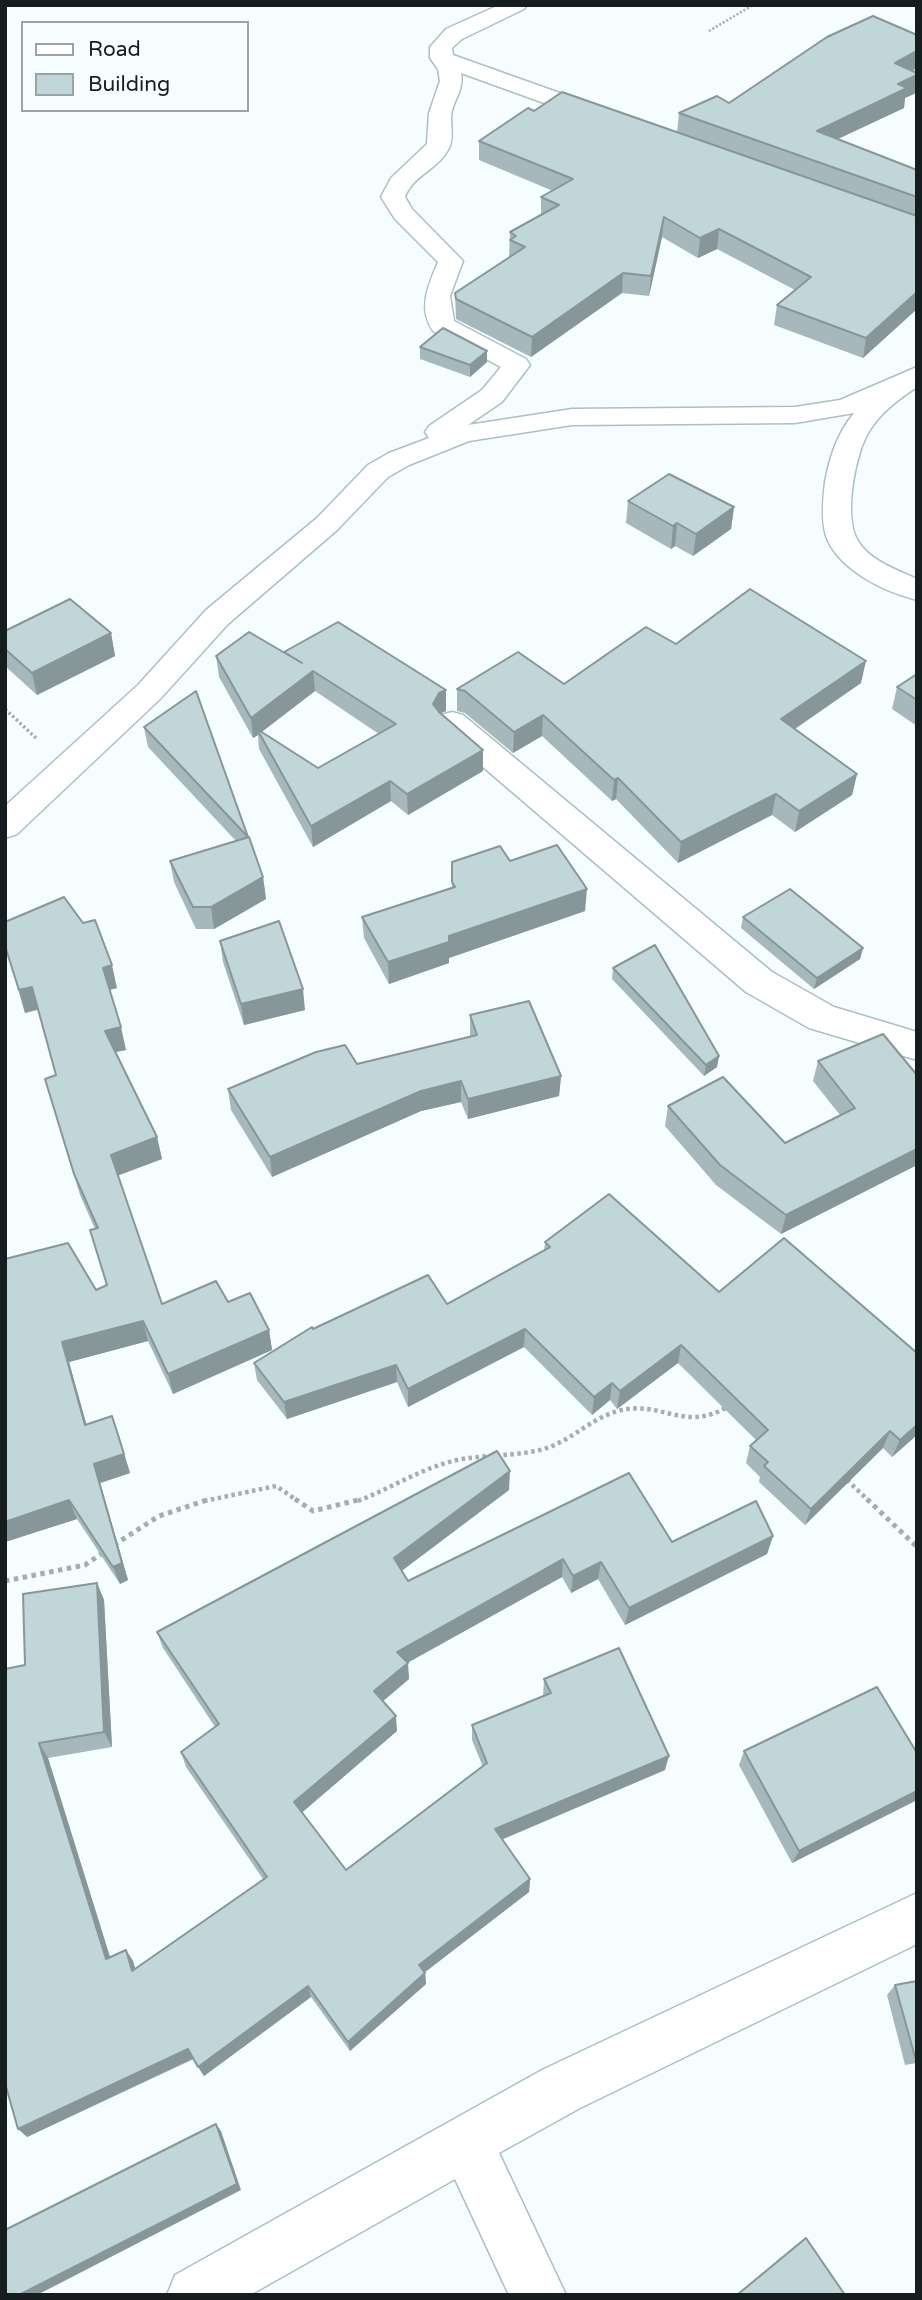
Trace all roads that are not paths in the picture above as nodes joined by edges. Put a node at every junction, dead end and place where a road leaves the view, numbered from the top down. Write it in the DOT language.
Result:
graph roads {
  1 [pos="517,5"];
  2 [pos="441,58"];
  3 [pos="622,123"];
  4 [pos="901,386"];
  5 [pos="917,411"];
  6 [pos="421,448"];
  7 [pos="917,591"];
  8 [pos="452,723"];
  9 [pos="5,826"];
  10 [pos="917,1046"];
  11 [pos="917,1918"];
  12 [pos="466,2143"];
  13 [pos="195,2295"];
  14 [pos="538,2295"];
  1 -- 2 [label="street"];
  2 -- 3 [label="street"];
  2 -- 6 [label="street"];
  4 -- 5 [label="street"];
  4 -- 6 [label="street"];
  4 -- 7 [label="street"];
  6 -- 9 [label="street"];
  8 -- 10 [label="street"];
  11 -- 12 [label="street"];
  12 -- 13 [label="street"];
  12 -- 14 [label="street"];
}
